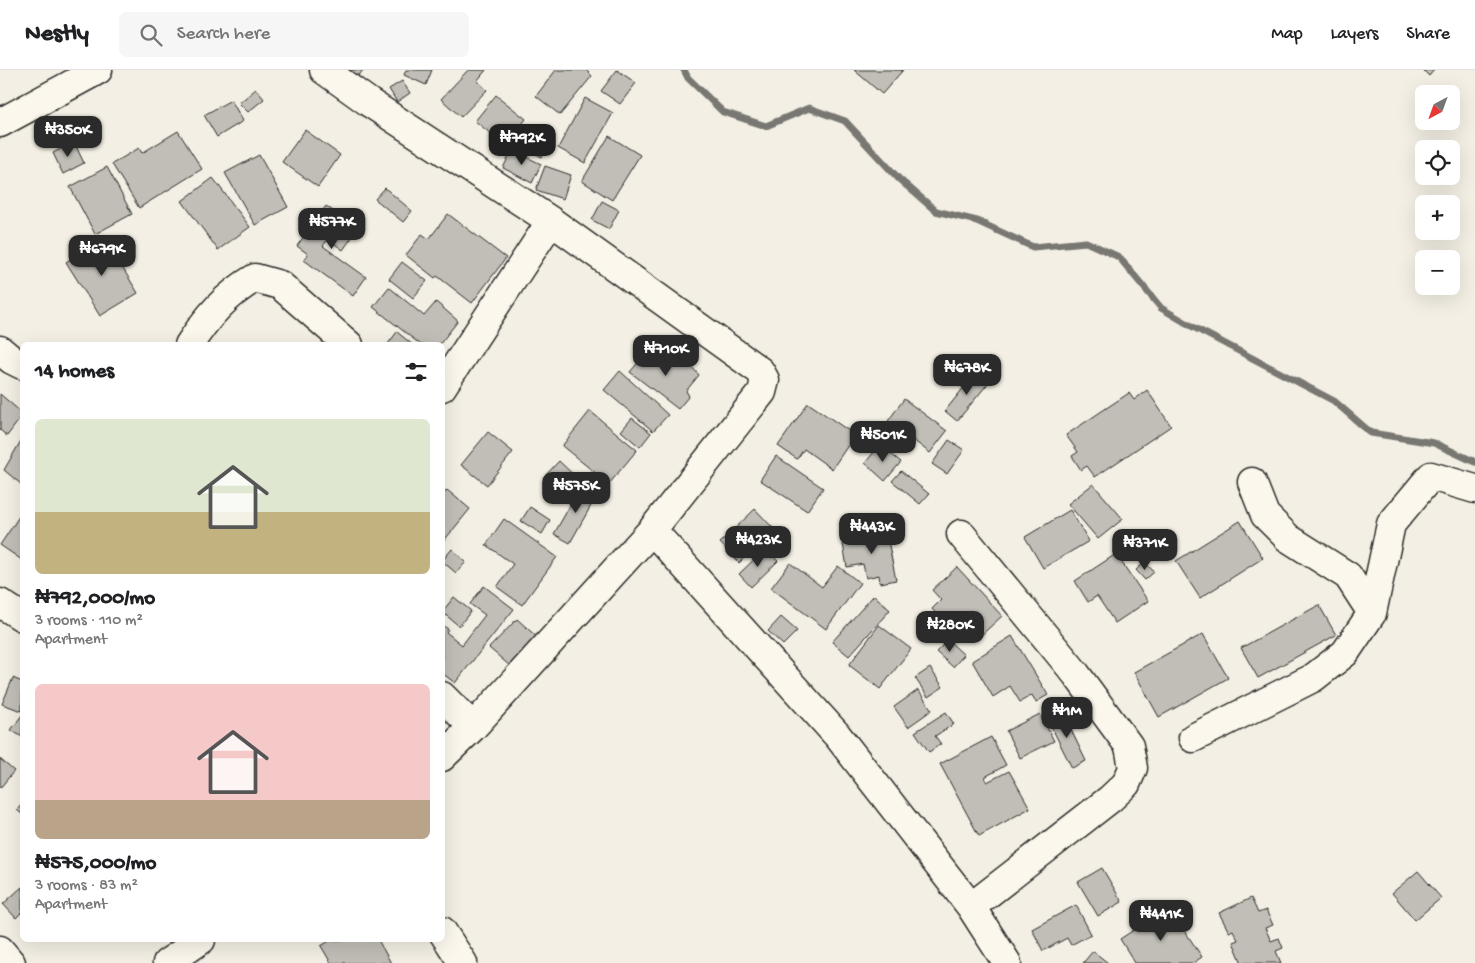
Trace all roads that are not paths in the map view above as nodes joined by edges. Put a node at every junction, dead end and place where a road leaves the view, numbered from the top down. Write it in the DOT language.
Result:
graph roads {
  1 [pos="98,70"];
  2 [pos="324,70"];
  3 [pos="0,123"];
  4 [pos="551,221"];
  5 [pos="191,342"];
  6 [pos="346,342"];
  7 [pos="0,350"];
  8 [pos="20,364"];
  9 [pos="445,382"];
  10 [pos="1252,482"];
  11 [pos="1475,489"];
  12 [pos="652,530"];
  13 [pos="961,534"];
  14 [pos="0,604"];
  15 [pos="1372,613"];
  16 [pos="20,616"];
  17 [pos="445,699"];
  18 [pos="473,728"];
  19 [pos="1193,738"];
  20 [pos="445,754"];
  21 [pos="971,907"];
  22 [pos="445,936"];
  23 [pos="198,942"];
  24 [pos="0,950"];
  25 [pos="11,963"];
  26 [pos="167,963"];
  27 [pos="463,963"];
  28 [pos="1006,963"];
  1 -- 3 [label="street"];
  2 -- 4 [label="street"];
  4 -- 9 [label="street"];
  4 -- 12 [label="street"];
  5 -- 6 [label="street"];
  7 -- 8 [label="street"];
  10 -- 15 [label="street"];
  11 -- 15 [label="street"];
  12 -- 18 [label="street"];
  12 -- 21 [label="street"];
  13 -- 21 [label="street"];
  14 -- 16 [label="street"];
  15 -- 19 [label="street"];
  17 -- 18 [label="street"];
  18 -- 20 [label="street"];
  21 -- 28 [label="street"];
  22 -- 27 [label="street"];
  23 -- 26 [label="street"];
  24 -- 25 [label="street"];
}
